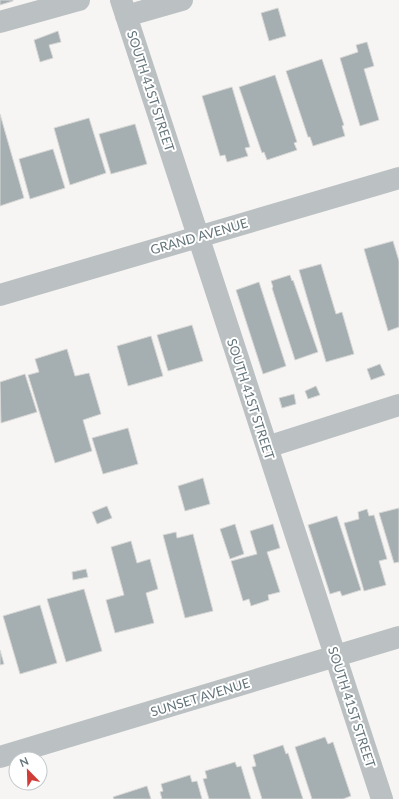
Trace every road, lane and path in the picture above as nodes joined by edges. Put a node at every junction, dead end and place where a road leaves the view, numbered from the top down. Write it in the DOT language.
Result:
graph roads {
  1 [pos="79,0"];
  2 [pos="182,0"];
  3 [pos="123,8"];
  4 [pos="0,22"];
  5 [pos="399,178"];
  6 [pos="198,237"];
  7 [pos="0,295"];
  8 [pos="399,405"];
  9 [pos="267,447"];
  10 [pos="399,637"];
  11 [pos="335,656"];
  12 [pos="0,757"];
  13 [pos="382,799"];
  1 -- 4 [label="street"];
  2 -- 3 [label="street"];
  3 -- 6 [label="street, SOUTH 41ST STREET"];
  5 -- 6 [label="street, GRAND AVENUE"];
  6 -- 7 [label="street, GRAND AVENUE"];
  6 -- 9 [label="street, SOUTH 41ST STREET"];
  8 -- 9 [label="street"];
  9 -- 11 [label="street, SOUTH 41ST STREET"];
  10 -- 11 [label="street, SUNSET AVENUE"];
  11 -- 12 [label="street, SUNSET AVENUE"];
  11 -- 13 [label="street, SOUTH 41ST STREET"];
}
